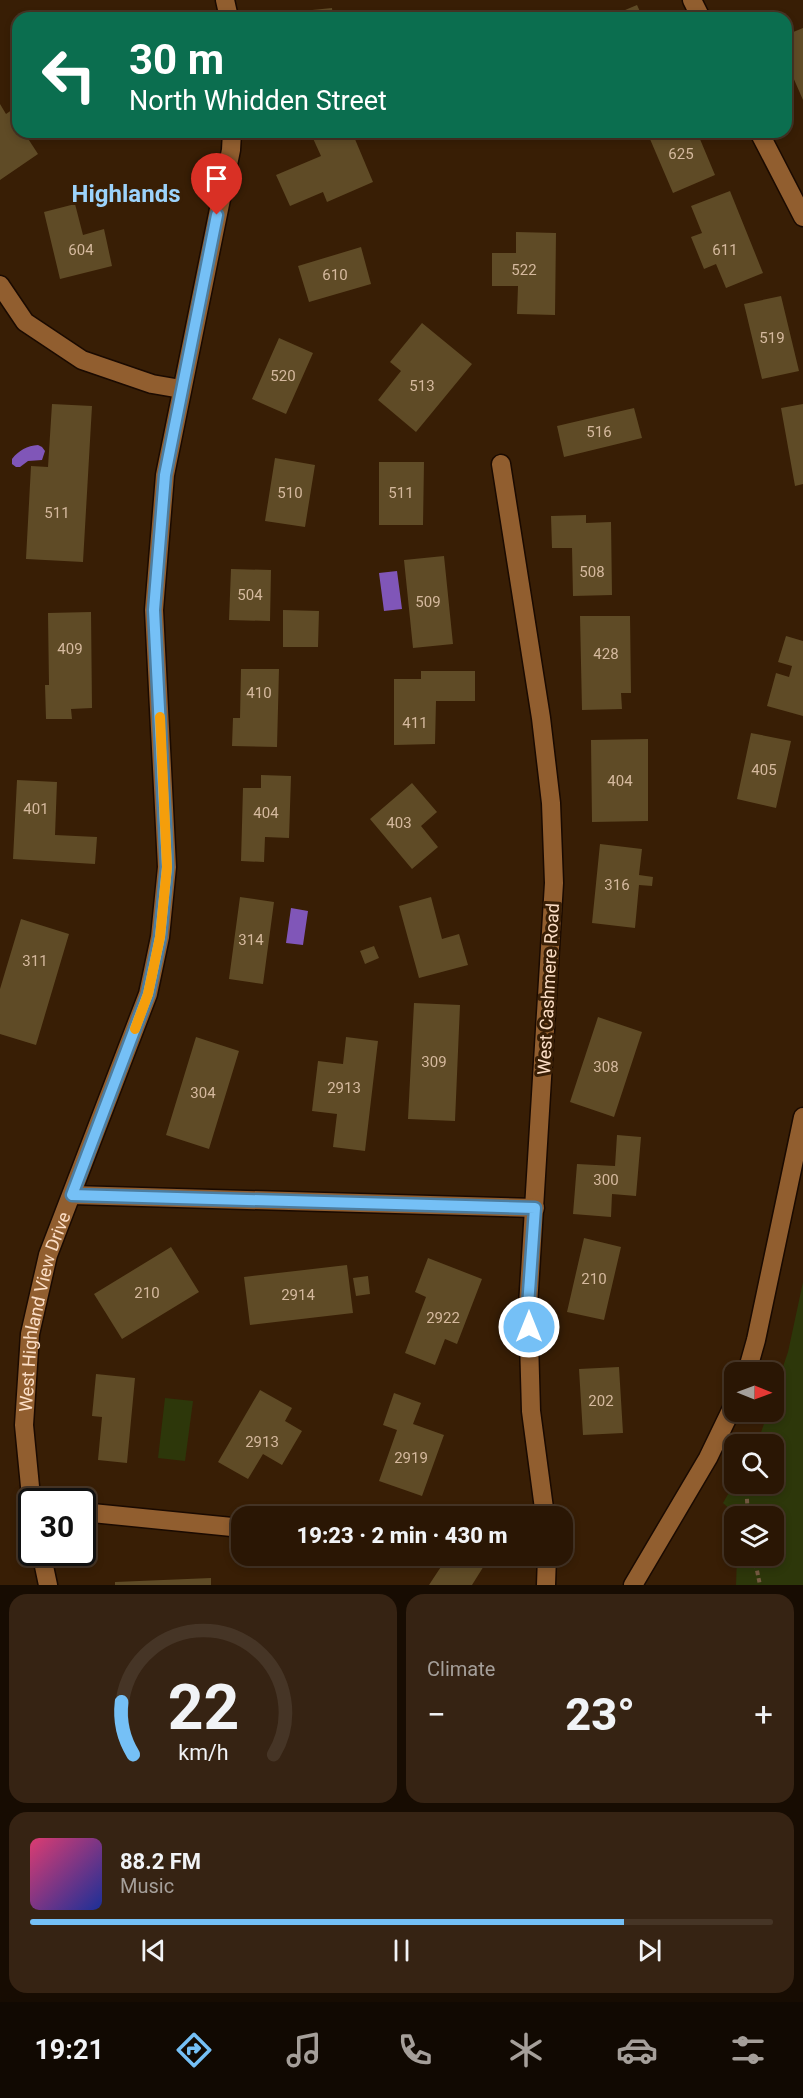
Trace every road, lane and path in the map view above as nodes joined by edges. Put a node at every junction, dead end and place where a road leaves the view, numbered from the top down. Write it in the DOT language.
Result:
graph roads {
  1 [pos="232,138"];
  2 [pos="762,138"];
  3 [pos="803,218"];
  4 [pos="0,285"];
  5 [pos="181,389"];
  6 [pos="501,464"];
  7 [pos="803,1117"];
  8 [pos="72,1195"];
  9 [pos="535,1208"];
  10 [pos="750,1362"];
  11 [pos="725,1422"];
  12 [pos="30,1488"];
  13 [pos="544,1506"];
  14 [pos="96,1513"];
  15 [pos="231,1527"];
  16 [pos="44,1566"];
  17 [pos="547,1566"];
  18 [pos="756,1566"];
  19 [pos="48,1585"];
  20 [pos="546,1585"];
  21 [pos="633,1585"];
  22 [pos="760,1585"];
  1 -- 5 [label="street, West Highland View Drive"];
  2 -- 3 [label="street"];
  4 -- 5 [label="street"];
  5 -- 8 [label="street, West Highland View Drive"];
  6 -- 9 [label="street, West Cashmere Road"];
  7 -- 10 [label="street"];
  8 -- 9 [label="street"];
  8 -- 12 [label="street, West Highland View Drive"];
  9 -- 13 [label="street, West Cashmere Road"];
  11 -- 21 [label="street"];
  14 -- 15 [label="street"];
  16 -- 19 [label="street"];
  17 -- 20 [label="street"];
  18 -- 22 [label="path"];
}
